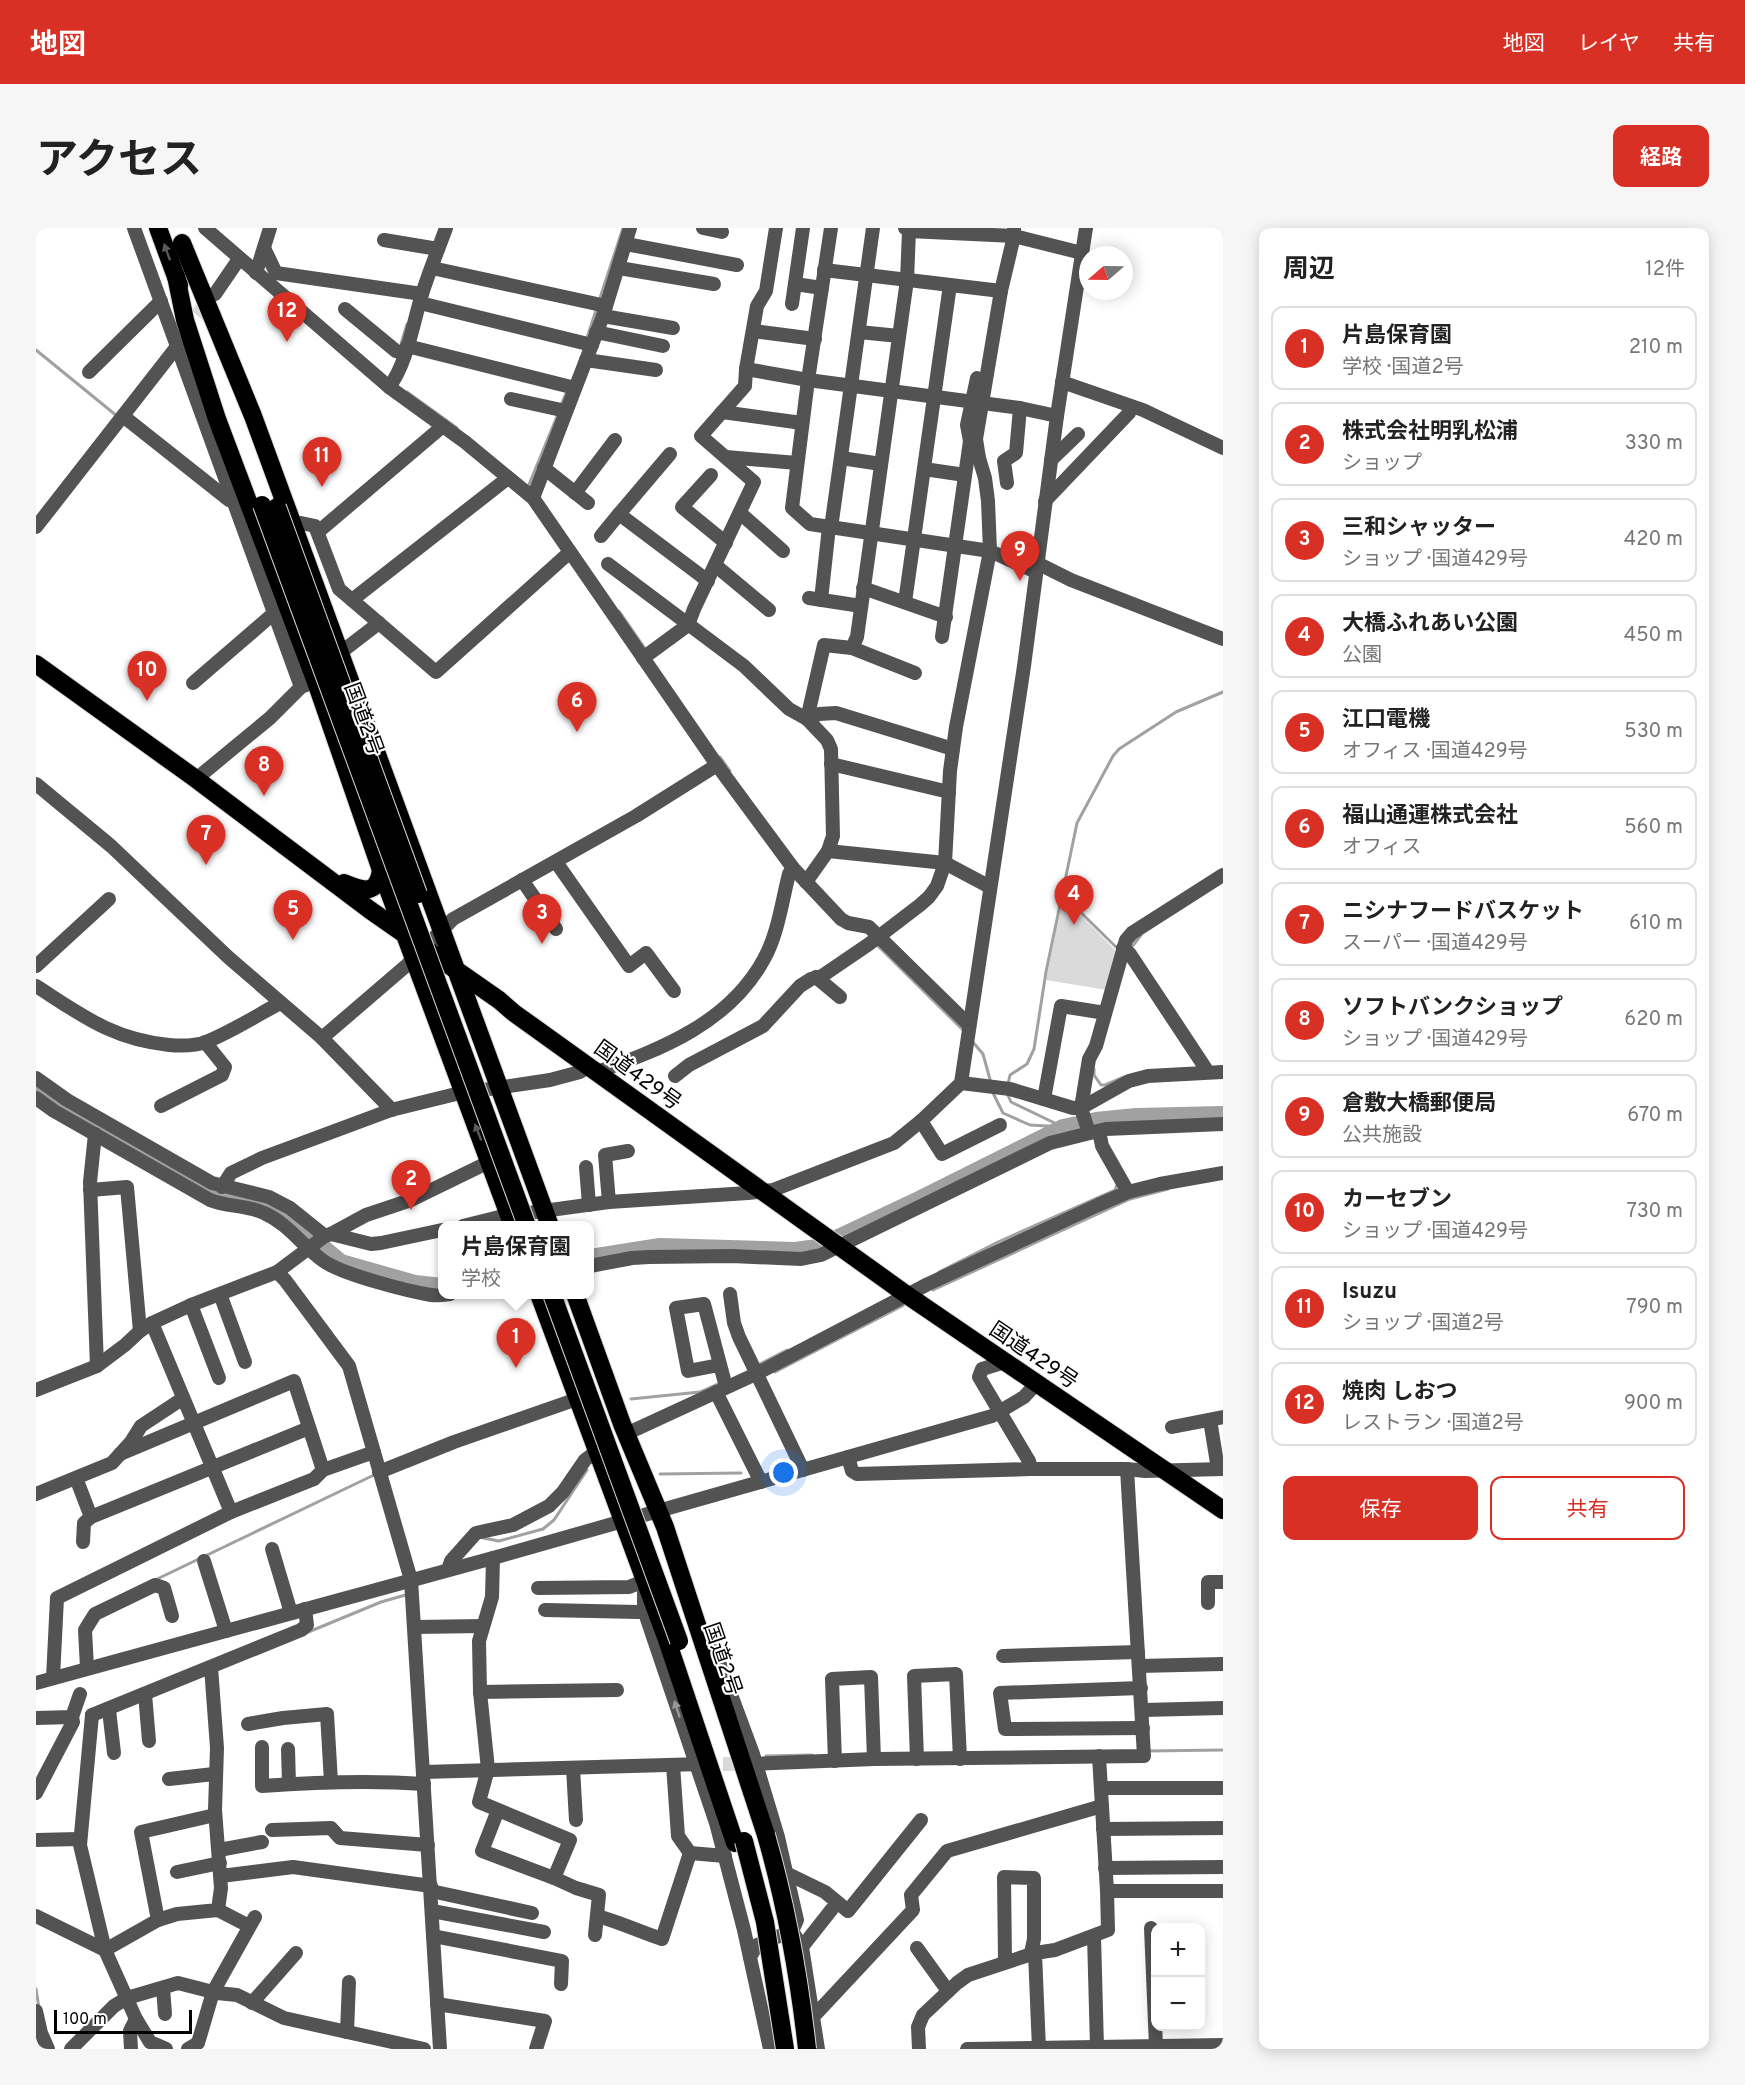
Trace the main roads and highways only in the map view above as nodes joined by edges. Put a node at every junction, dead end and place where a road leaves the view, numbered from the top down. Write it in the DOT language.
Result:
graph roads {
  1 [pos="158,228"];
  2 [pos="179,236"];
  3 [pos="176,276"];
  4 [pos="250,507"];
  5 [pos="36,664"];
  6 [pos="381,870"];
  7 [pos="330,879"];
  8 [pos="433,908"];
  9 [pos="419,951"];
  10 [pos="455,969"];
  11 [pos="514,1014"];
  12 [pos="474,1022"];
  13 [pos="511,1220"];
  14 [pos="525,1221"];
  15 [pos="545,1221"];
  16 [pos="541,1299"];
  17 [pos="554,1299"];
  18 [pos="567,1299"];
  19 [pos="577,1299"];
  20 [pos="1223,1510"];
  21 [pos="685,1639"];
  22 [pos="745,1842"];
  23 [pos="785,2049"];
  24 [pos="800,2049"];
  25 [pos="807,2049"];
  3 -- 1 [label="highway, 国道2号, one-way"];
  2 -- 4 [label="highway, 国道2号"];
  2 -- 8 [label="highway"];
  3 -- 4 [label="highway, 国道2号"];
  3 -- 6 [label="highway"];
  4 -- 14 [label="highway, 国道2号, bridge"];
  4 -- 15 [label="highway, 国道2号, bridge"];
  5 -- 7 [label="highway, 国道429号"];
  6 -- 7 [label="highway"];
  6 -- 9 [label="highway"];
  7 -- 9 [label="highway, 国道429号"];
  8 -- 9 [label="highway"];
  8 -- 10 [label="highway"];
  9 -- 10 [label="highway, 国道429号"];
  13 -- 9 [label="highway, one-way"];
  10 -- 11 [label="highway, 国道429号"];
  10 -- 12 [label="highway"];
  11 -- 12 [label="highway"];
  11 -- 20 [label="highway, 国道429号"];
  12 -- 15 [label="highway"];
  16 -- 22 [label="highway"];
  17 -- 21 [label="highway, 国道2号, bridge"];
  18 -- 21 [label="highway, 国道2号"];
  19 -- 22 [label="highway"];
  21 -- 22 [label="highway, 国道2号"];
  22 -- 23 [label="highway, 国道2号, bridge"];
  22 -- 24 [label="highway, 国道2号"];
  22 -- 25 [label="highway, bridge"];
}
